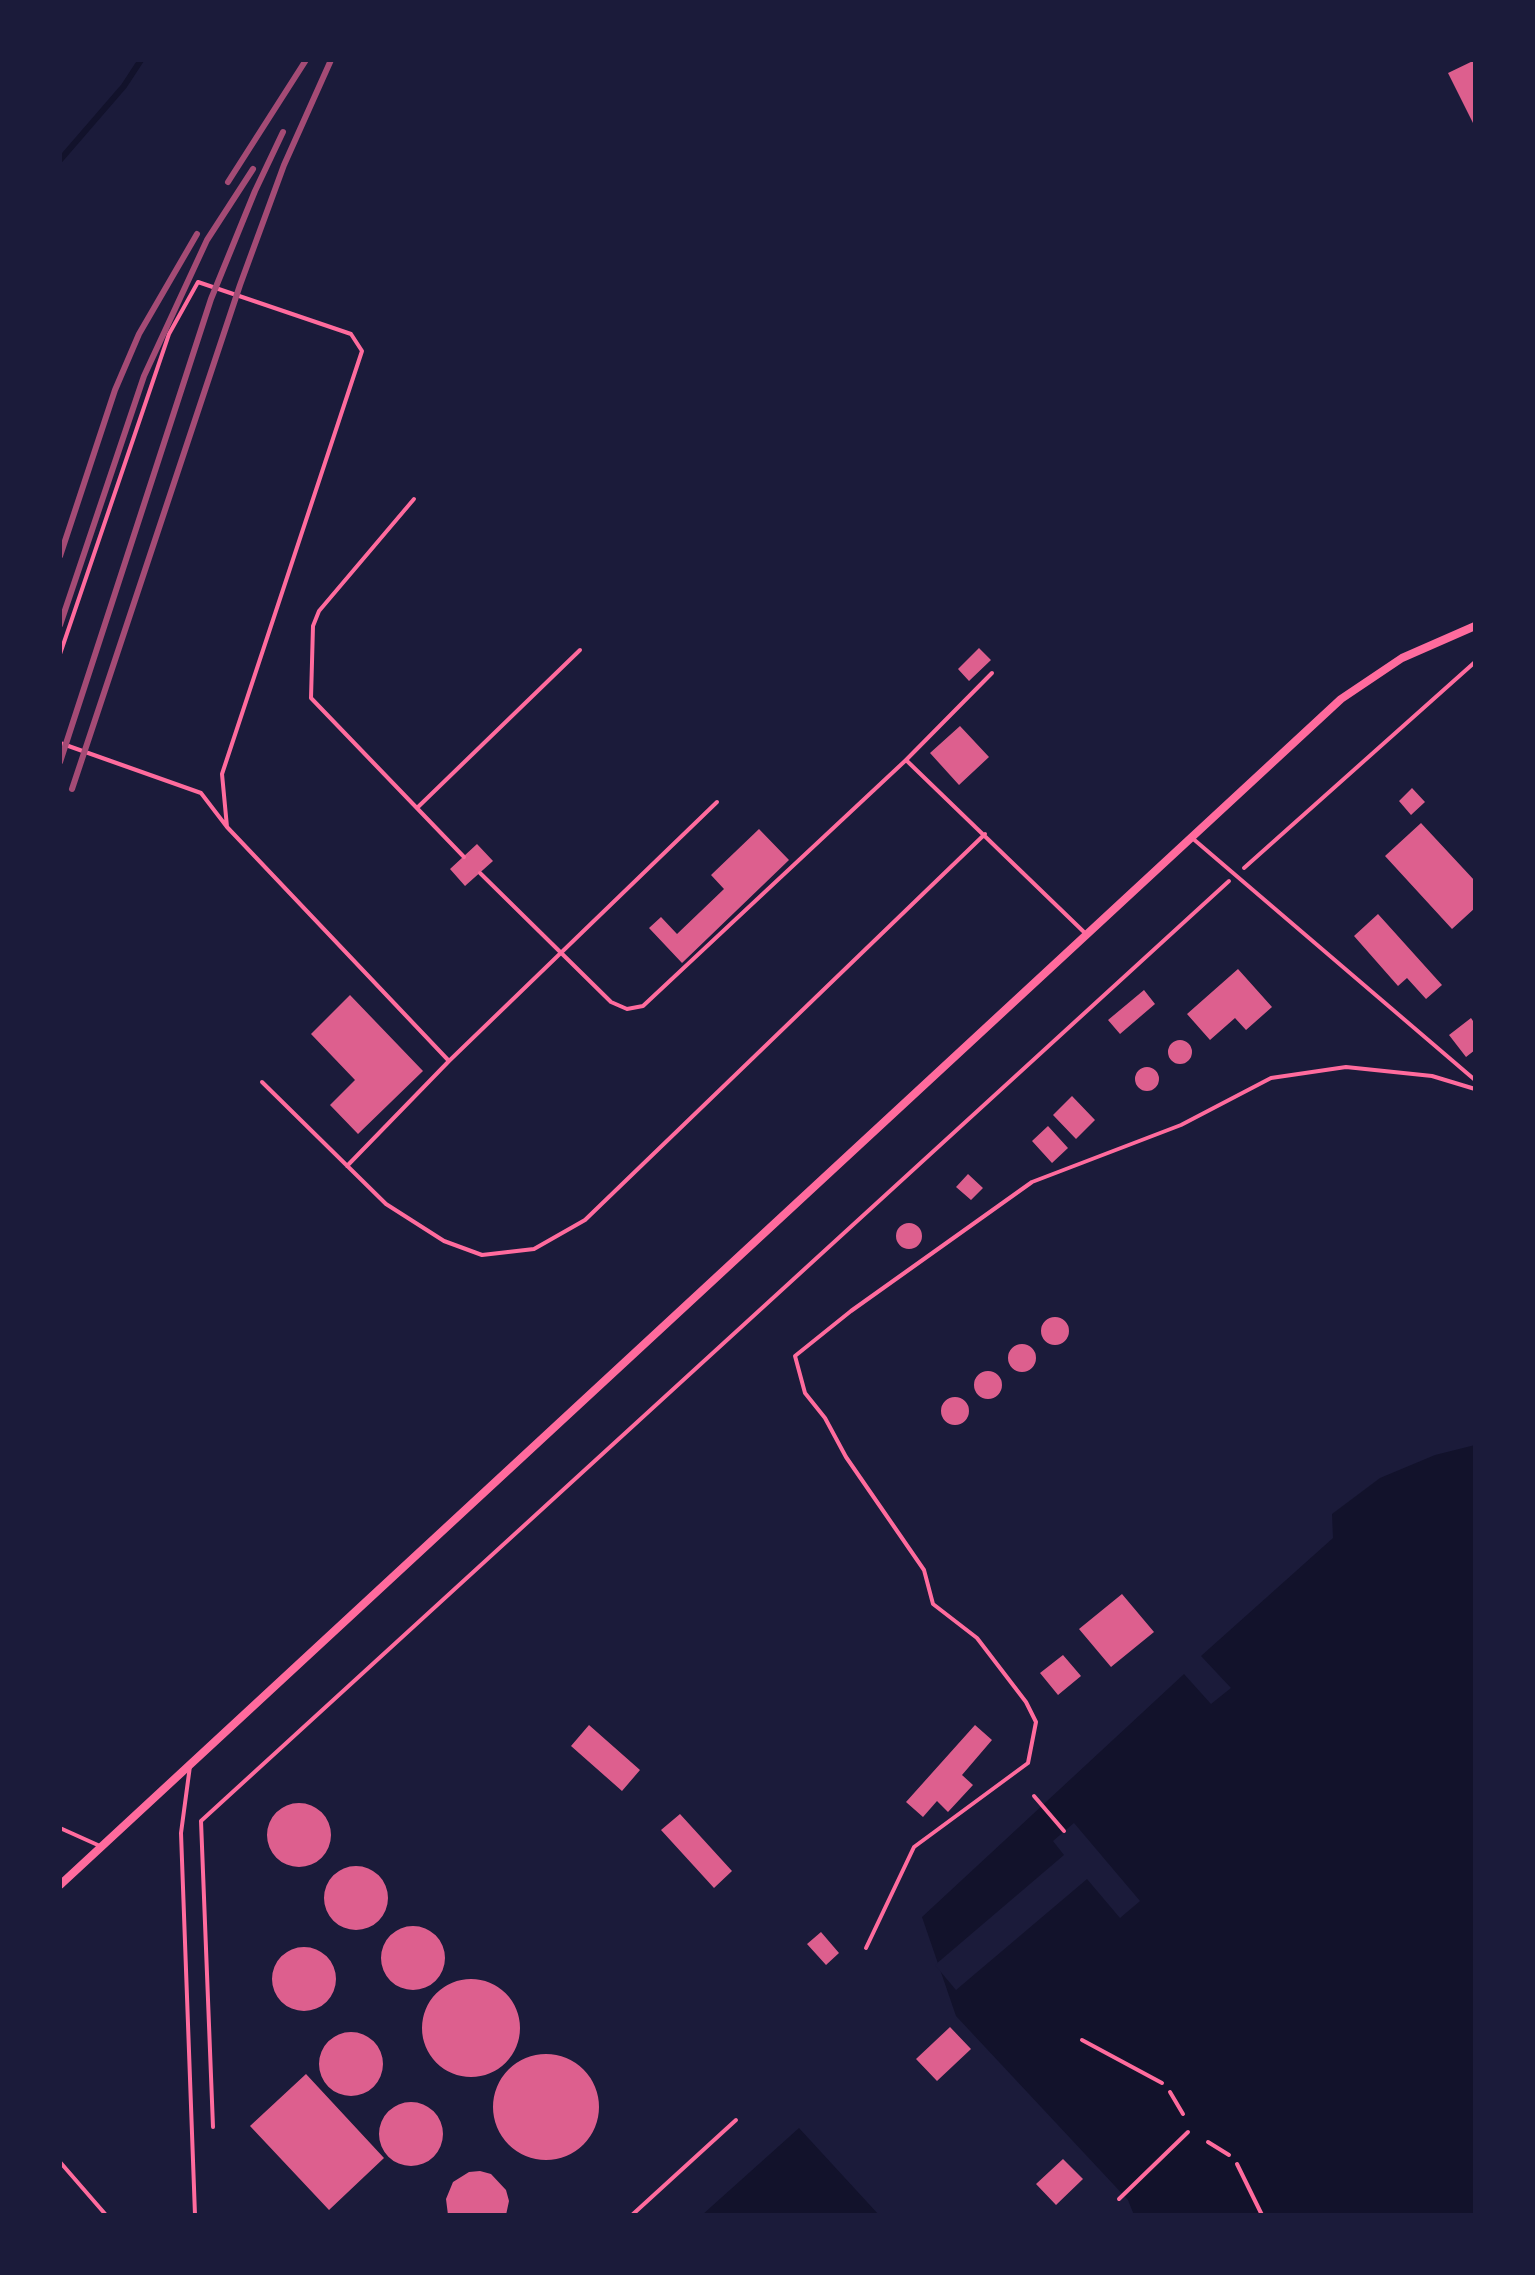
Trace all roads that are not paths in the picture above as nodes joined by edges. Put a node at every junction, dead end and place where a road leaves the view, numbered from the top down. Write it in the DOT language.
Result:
graph roads {
  1 [pos="414,498"];
  2 [pos="1475,626"];
  3 [pos="580,650"];
  4 [pos="60,654"];
  5 [pos="992,673"];
  6 [pos="60,743"];
  7 [pos="906,760"];
  8 [pos="718,802"];
  9 [pos="418,808"];
  10 [pos="227,826"];
  11 [pos="985,834"];
  12 [pos="1192,837"];
  13 [pos="464,857"];
  14 [pos="480,873"];
  15 [pos="1086,934"];
  16 [pos="561,955"];
  17 [pos="449,1062"];
  18 [pos="1475,1080"];
  19 [pos="262,1082"];
  20 [pos="1475,1089"];
  21 [pos="347,1166"];
  22 [pos="191,1764"];
  23 [pos="60,1828"];
  24 [pos="100,1846"];
  25 [pos="60,1885"];
  26 [pos="866,1948"];
  27 [pos="736,2120"];
  28 [pos="60,2162"];
  29 [pos="106,2215"];
  30 [pos="195,2215"];
  31 [pos="632,2215"];
  1 -- 9 [label="lane"];
  2 -- 12 [label="street"];
  3 -- 9 [label="lane"];
  4 -- 10 [label="lane"];
  5 -- 7 [label="lane"];
  6 -- 10 [label="lane"];
  7 -- 11 [label="lane"];
  7 -- 16 [label="lane"];
  8 -- 16 [label="lane"];
  9 -- 13 [label="lane"];
  10 -- 17 [label="lane"];
  11 -- 15 [label="lane"];
  11 -- 21 [label="lane"];
  12 -- 15 [label="street"];
  12 -- 18 [label="lane"];
  14 -- 16 [label="lane"];
  15 -- 22 [label="street"];
  16 -- 17 [label="lane"];
  17 -- 21 [label="lane"];
  19 -- 21 [label="lane"];
  20 -- 26 [label="lane"];
  22 -- 24 [label="street"];
  22 -- 30 [label="lane"];
  23 -- 24 [label="lane"];
  24 -- 25 [label="street"];
  27 -- 31 [label="lane"];
  28 -- 29 [label="lane"];
}
